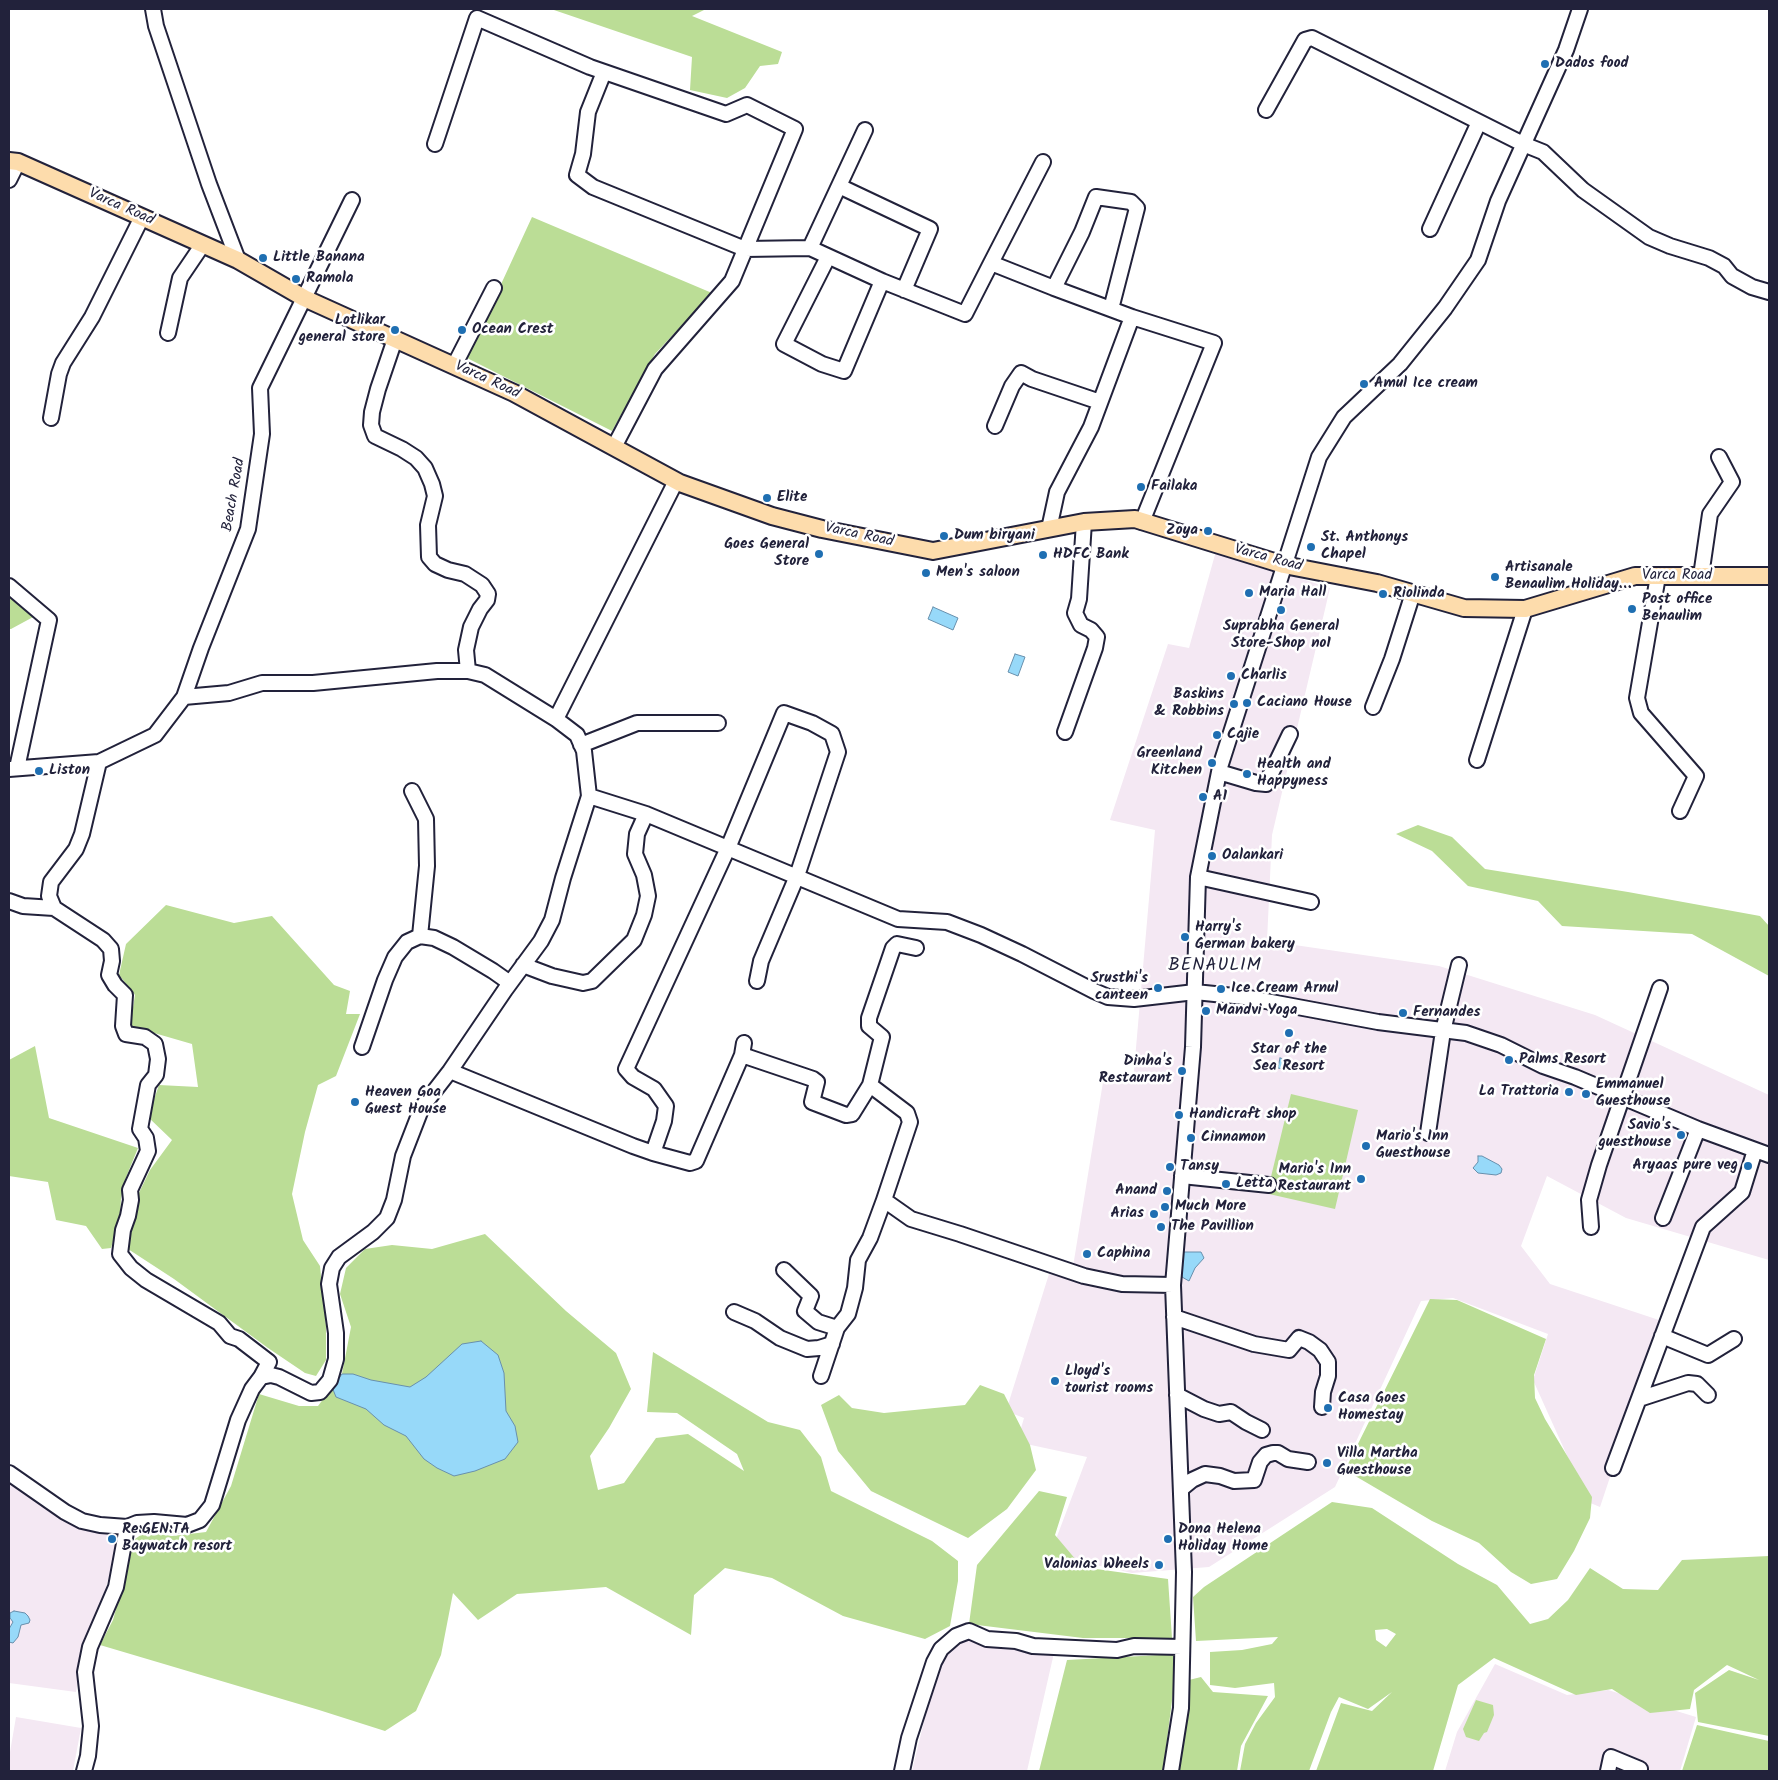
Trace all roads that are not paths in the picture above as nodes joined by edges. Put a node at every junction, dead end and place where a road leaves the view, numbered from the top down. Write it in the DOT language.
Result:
graph roads {
  1 [pos="153,9"];
  2 [pos="1580,9"];
  3 [pos="604,72"];
  4 [pos="1266,110"];
  5 [pos="1479,122"];
  6 [pos="865,130"];
  7 [pos="435,144"];
  8 [pos="1524,144"];
  9 [pos="13,162"];
  10 [pos="1044,162"];
  11 [pos="9,180"];
  12 [pos="839,186"];
  13 [pos="352,200"];
  14 [pos="142,217"];
  15 [pos="1430,229"];
  16 [pos="203,244"];
  17 [pos="810,248"];
  18 [pos="745,249"];
  19 [pos="828,256"];
  20 [pos="238,260"];
  21 [pos="991,263"];
  22 [pos="882,281"];
  23 [pos="494,288"];
  24 [pos="1054,288"];
  25 [pos="904,290"];
  26 [pos="1769,292"];
  27 [pos="304,298"];
  28 [pos="1111,309"];
  29 [pos="1132,317"];
  30 [pos="168,334"];
  31 [pos="395,339"];
  32 [pos="454,366"];
  33 [pos="1100,402"];
  34 [pos="52,418"];
  35 [pos="995,426"];
  36 [pos="614,447"];
  37 [pos="1719,458"];
  38 [pos="676,481"];
  39 [pos="1084,522"];
  40 [pos="1142,522"];
  41 [pos="1049,529"];
  42 [pos="1284,565"];
  43 [pos="1658,576"];
  44 [pos="1701,576"];
  45 [pos="1769,576"];
  46 [pos="9,586"];
  47 [pos="1413,593"];
  48 [pos="1526,609"];
  49 [pos="468,671"];
  50 [pos="184,697"];
  51 [pos="1373,707"];
  52 [pos="556,719"];
  53 [pos="718,723"];
  54 [pos="1065,732"];
  55 [pos="1290,734"];
  56 [pos="582,745"];
  57 [pos="1478,760"];
  58 [pos="99,762"];
  59 [pos="13,768"];
  60 [pos="1219,772"];
  61 [pos="412,791"];
  62 [pos="589,796"];
  63 [pos="1680,811"];
  64 [pos="646,814"];
  65 [pos="728,848"];
  66 [pos="796,876"];
  67 [pos="1198,877"];
  68 [pos="9,901"];
  69 [pos="1311,902"];
  70 [pos="54,908"];
  71 [pos="420,936"];
  72 [pos="916,948"];
  73 [pos="524,965"];
  74 [pos="1459,965"];
  75 [pos="757,981"];
  76 [pos="510,983"];
  77 [pos="1660,988"];
  78 [pos="1195,992"];
  79 [pos="1443,1031"];
  80 [pos="362,1047"];
  81 [pos="450,1071"];
  82 [pos="870,1085"];
  83 [pos="1622,1097"];
  84 [pos="1698,1129"];
  85 [pos="1428,1133"];
  86 [pos="1755,1150"];
  87 [pos="653,1153"];
  88 [pos="1769,1155"];
  89 [pos="1182,1176"];
  90 [pos="1269,1185"];
  91 [pos="884,1200"];
  92 [pos="1662,1218"];
  93 [pos="1591,1227"];
  94 [pos="784,1270"];
  95 [pos="1173,1285"];
  96 [pos="734,1312"];
  97 [pos="1174,1317"];
  98 [pos="837,1328"];
  99 [pos="1662,1336"];
  100 [pos="1734,1339"];
  101 [pos="832,1344"];
  102 [pos="822,1376"];
  103 [pos="261,1377"];
  104 [pos="1177,1395"];
  105 [pos="1708,1395"];
  106 [pos="1639,1399"];
  107 [pos="1322,1408"];
  108 [pos="1262,1430"];
  109 [pos="1308,1462"];
  110 [pos="1613,1468"];
  111 [pos="9,1473"];
  112 [pos="1181,1489"];
  113 [pos="127,1527"];
  114 [pos="1182,1647"];
  115 [pos="1640,1769"];
  116 [pos="84,1771"];
  117 [pos="902,1771"];
  118 [pos="1171,1771"];
  119 [pos="1608,1771"];
  1 -- 20 [label="street"];
  2 -- 8 [label="street"];
  3 -- 7 [label="street"];
  3 -- 18 [label="street"];
  3 -- 18 [label="street"];
  4 -- 5 [label="street"];
  5 -- 8 [label="street"];
  5 -- 15 [label="street"];
  6 -- 12 [label="street"];
  8 -- 26 [label="street"];
  8 -- 42 [label="street"];
  9 -- 11 [label="street"];
  9 -- 14 [label="main road, Varca Road"];
  10 -- 21 [label="street"];
  12 -- 17 [label="street"];
  12 -- 25 [label="street"];
  13 -- 27 [label="street, Beach Road"];
  14 -- 16 [label="main road, Varca Road"];
  14 -- 34 [label="street"];
  16 -- 20 [label="main road, Varca Road"];
  16 -- 30 [label="street"];
  17 -- 18 [label="street"];
  17 -- 19 [label="street"];
  18 -- 36 [label="street"];
  19 -- 22 [label="street"];
  19 -- 22 [label="street"];
  20 -- 27 [label="main road, Varca Road"];
  21 -- 24 [label="street"];
  21 -- 25 [label="street"];
  22 -- 25 [label="street"];
  23 -- 32 [label="street"];
  24 -- 28 [label="street"];
  24 -- 28 [label="street"];
  27 -- 31 [label="main road, Varca Road"];
  27 -- 50 [label="street, Beach Road"];
  28 -- 29 [label="street"];
  29 -- 33 [label="street"];
  29 -- 40 [label="street"];
  31 -- 32 [label="main road, Varca Road"];
  31 -- 49 [label="street"];
  32 -- 36 [label="main road, Varca Road"];
  33 -- 35 [label="street"];
  33 -- 41 [label="street"];
  36 -- 38 [label="main road, Varca Road"];
  37 -- 44 [label="street"];
  38 -- 41 [label="main road, Varca Road"];
  38 -- 52 [label="street"];
  39 -- 40 [label="main road, Varca Road"];
  39 -- 41 [label="main road, Varca Road"];
  39 -- 54 [label="street"];
  40 -- 42 [label="main road, Varca Road"];
  42 -- 47 [label="main road, Varca Road"];
  42 -- 60 [label="street"];
  43 -- 44 [label="main road, Varca Road"];
  43 -- 48 [label="main road, Varca Road"];
  43 -- 63 [label="street"];
  44 -- 45 [label="main road, Varca Road"];
  46 -- 59 [label="street"];
  47 -- 48 [label="main road, Varca Road"];
  47 -- 51 [label="street"];
  48 -- 57 [label="street"];
  49 -- 50 [label="street"];
  49 -- 52 [label="street"];
  50 -- 58 [label="street, Beach Road"];
  52 -- 56 [label="street"];
  53 -- 56 [label="street"];
  55 -- 60 [label="street"];
  56 -- 62 [label="street"];
  58 -- 59 [label="street"];
  58 -- 70 [label="street"];
  60 -- 67 [label="street"];
  61 -- 71 [label="street"];
  62 -- 64 [label="street"];
  62 -- 73 [label="street"];
  64 -- 65 [label="street"];
  64 -- 73 [label="street"];
  65 -- 66 [label="street"];
  65 -- 66 [label="street"];
  65 -- 87 [label="street"];
  66 -- 75 [label="street"];
  66 -- 78 [label="street"];
  67 -- 69 [label="street"];
  67 -- 78 [label="street"];
  68 -- 70 [label="street"];
  70 -- 103 [label="street"];
  71 -- 76 [label="street"];
  71 -- 80 [label="street"];
  72 -- 82 [label="street"];
  73 -- 76 [label="street"];
  74 -- 79 [label="street"];
  76 -- 81 [label="street"];
  77 -- 83 [label="street"];
  78 -- 79 [label="street"];
  78 -- 89 [label="street"];
  79 -- 83 [label="street"];
  79 -- 85 [label="street"];
  81 -- 87 [label="street"];
  81 -- 103 [label="street"];
  82 -- 87 [label="street"];
  82 -- 91 [label="street"];
  83 -- 84 [label="street"];
  83 -- 93 [label="street"];
  84 -- 86 [label="street"];
  84 -- 92 [label="street"];
  86 -- 88 [label="street"];
  86 -- 99 [label="street"];
  89 -- 90 [label="street"];
  89 -- 95 [label="street"];
  91 -- 95 [label="street"];
  91 -- 98 [label="street"];
  94 -- 98 [label="street"];
  95 -- 97 [label="street"];
  96 -- 101 [label="street"];
  97 -- 104 [label="street"];
  97 -- 107 [label="street"];
  98 -- 101 [label="street"];
  99 -- 100 [label="street"];
  99 -- 106 [label="street"];
  101 -- 102 [label="street"];
  103 -- 113 [label="street"];
  104 -- 108 [label="street"];
  104 -- 112 [label="street"];
  105 -- 106 [label="street"];
  106 -- 110 [label="street"];
  109 -- 112 [label="street"];
  111 -- 113 [label="street"];
  112 -- 114 [label="street"];
  113 -- 116 [label="street"];
  114 -- 117 [label="street"];
  114 -- 118 [label="street"];
  115 -- 119 [label="street"];
}
